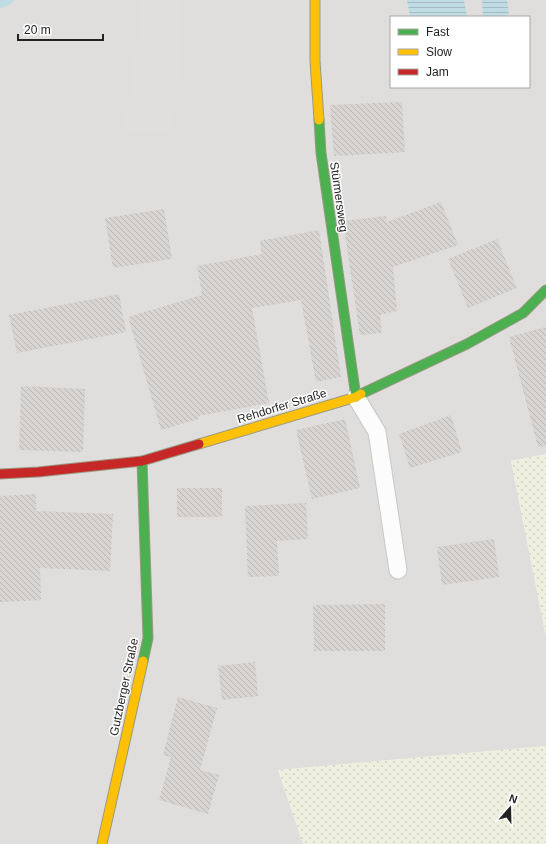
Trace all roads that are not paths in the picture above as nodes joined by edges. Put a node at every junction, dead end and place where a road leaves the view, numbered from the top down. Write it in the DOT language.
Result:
graph roads {
  1 [pos="315,0"];
  2 [pos="546,290"];
  3 [pos="356,397"];
  4 [pos="142,461"];
  5 [pos="0,474"];
  6 [pos="398,570"];
  7 [pos="102,844"];
  1 -- 3 [label="street, Stürmersweg"];
  2 -- 3 [label="street, Rehdorfer Straße"];
  3 -- 4 [label="street, Rehdorfer Straße"];
  3 -- 6 [label="lane"];
  4 -- 5 [label="street, Rehdorfer Straße"];
  4 -- 7 [label="street, Gutzberger Straße"];
}
